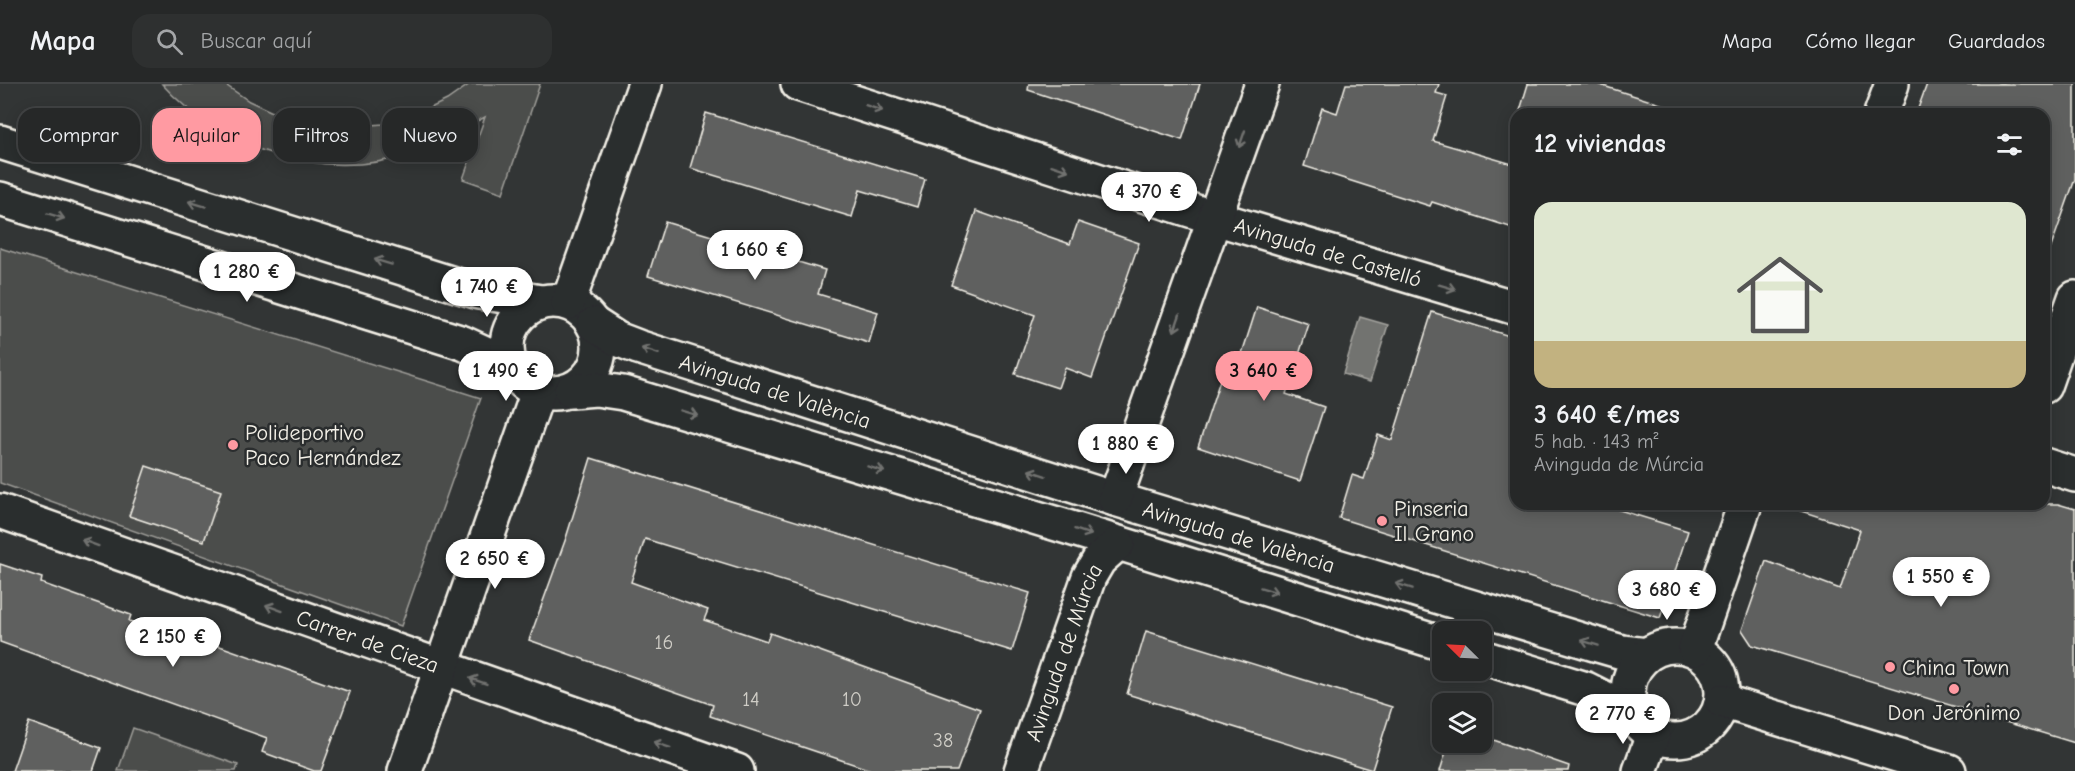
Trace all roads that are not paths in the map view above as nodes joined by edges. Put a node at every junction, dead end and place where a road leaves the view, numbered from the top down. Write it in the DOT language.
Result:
graph roads {
  1 [pos="645,84"];
  2 [pos="798,84"];
  3 [pos="1262,84"];
  4 [pos="1892,84"];
  5 [pos="1883,108"];
  6 [pos="0,142"];
  7 [pos="0,199"];
  8 [pos="1215,218"];
  9 [pos="2075,298"];
  10 [pos="554,302"];
  11 [pos="1510,306"];
  12 [pos="594,324"];
  13 [pos="512,369"];
  14 [pos="2050,369"];
  15 [pos="571,391"];
  16 [pos="538,392"];
  17 [pos="2050,467"];
  18 [pos="2075,475"];
  19 [pos="1115,499"];
  20 [pos="1743,510"];
  21 [pos="0,511"];
  22 [pos="1118,543"];
  23 [pos="1432,641"];
  24 [pos="1695,649"];
  25 [pos="1647,655"];
  26 [pos="1492,660"];
  27 [pos="441,668"];
  28 [pos="1722,701"];
  29 [pos="1642,724"];
  30 [pos="405,771"];
  31 [pos="737,771"];
  32 [pos="1021,771"];
  33 [pos="1640,771"];
  34 [pos="1949,771"];
  1 -- 10 [label="street"];
  2 -- 8 [label="street, Avinguda de Castelló, one-way"];
  3 -- 8 [label="street, one-way"];
  4 -- 5 [label="street"];
  10 -- 6 [label="street, one-way"];
  7 -- 13 [label="street, one-way"];
  8 -- 11 [label="street, Avinguda de Castelló, one-way"];
  8 -- 19 [label="street, one-way"];
  9 -- 14 [label="street"];
  10 -- 12 [label="street"];
  10 -- 13 [label="street"];
  12 -- 15 [label="street"];
  19 -- 12 [label="street, Avinguda de València, one-way"];
  13 -- 16 [label="street"];
  15 -- 16 [label="street"];
  15 -- 22 [label="street, Avinguda de València, one-way"];
  16 -- 27 [label="street"];
  17 -- 18 [label="street"];
  25 -- 19 [label="street, Avinguda de València, one-way"];
  20 -- 24 [label="street"];
  27 -- 21 [label="street, Carrer de Cieza, one-way"];
  22 -- 23 [label="street, Avinguda de València, one-way"];
  22 -- 32 [label="street, Avinguda de Múrcia"];
  24 -- 25 [label="street"];
  24 -- 28 [label="street"];
  25 -- 29 [label="street"];
  26 -- 29 [label="street"];
  27 -- 30 [label="street"];
  31 -- 27 [label="street, Carrer de Cieza, one-way"];
  28 -- 29 [label="street"];
  28 -- 34 [label="street"];
  29 -- 33 [label="street"];
}
